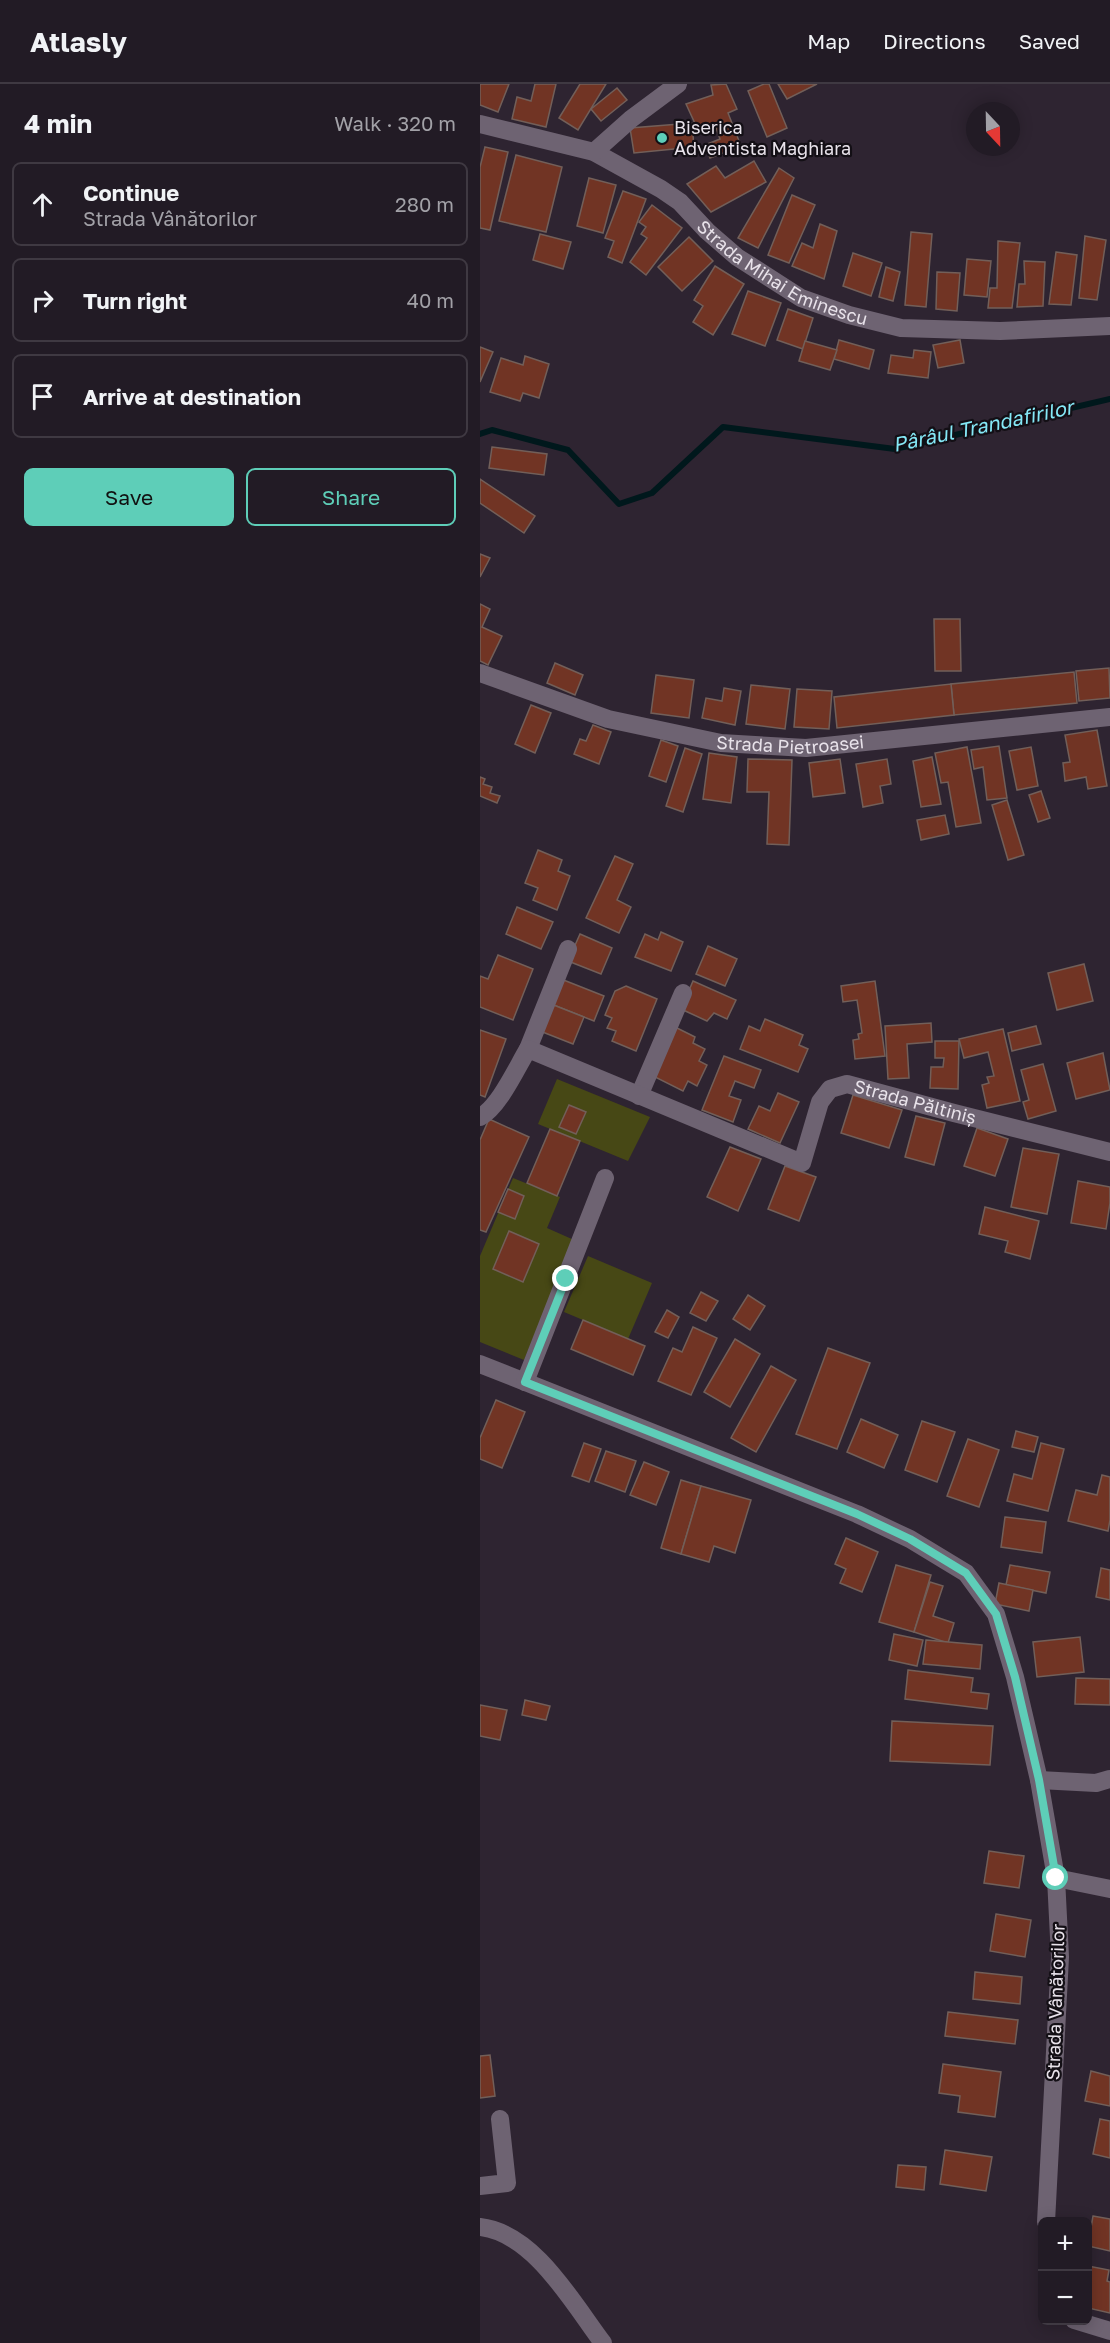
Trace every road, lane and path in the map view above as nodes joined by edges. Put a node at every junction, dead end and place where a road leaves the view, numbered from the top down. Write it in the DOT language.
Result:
graph roads {
  1 [pos="678,84"];
  2 [pos="480,124"];
  3 [pos="594,152"];
  4 [pos="1110,326"];
  5 [pos="480,673"];
  6 [pos="1110,717"];
  7 [pos="568,949"];
  8 [pos="683,993"];
  9 [pos="528,1049"];
  10 [pos="639,1096"];
  11 [pos="480,1117"];
  12 [pos="1110,1152"];
  13 [pos="605,1178"];
  14 [pos="480,1364"];
  15 [pos="525,1382"];
  16 [pos="1110,1779"];
  17 [pos="1039,1780"];
  18 [pos="1056,1878"];
  19 [pos="1110,1889"];
  20 [pos="500,2119"];
  21 [pos="480,2186"];
  22 [pos="1046,2217"];
  23 [pos="480,2227"];
  24 [pos="1090,2325"];
  25 [pos="1110,2331"];
  26 [pos="603,2343"];
  1 -- 3 [label="street"];
  2 -- 3 [label="street, Strada Mihai Eminescu"];
  3 -- 4 [label="street, Strada Mihai Eminescu"];
  5 -- 6 [label="street, Strada Pietroasei"];
  7 -- 9 [label="street"];
  8 -- 10 [label="street"];
  9 -- 10 [label="street, Strada Păltiniș"];
  9 -- 11 [label="street"];
  10 -- 12 [label="street, Strada Păltiniș"];
  13 -- 15 [label="street"];
  14 -- 15 [label="street, Strada Vânătorilor"];
  15 -- 17 [label="street, Strada Vânătorilor"];
  16 -- 17 [label="street"];
  17 -- 18 [label="street, Strada Vânătorilor"];
  18 -- 19 [label="street"];
  18 -- 22 [label="street, Strada Vânătorilor"];
  20 -- 21 [label="street"];
  23 -- 26 [label="street"];
  24 -- 25 [label="street"];
}
